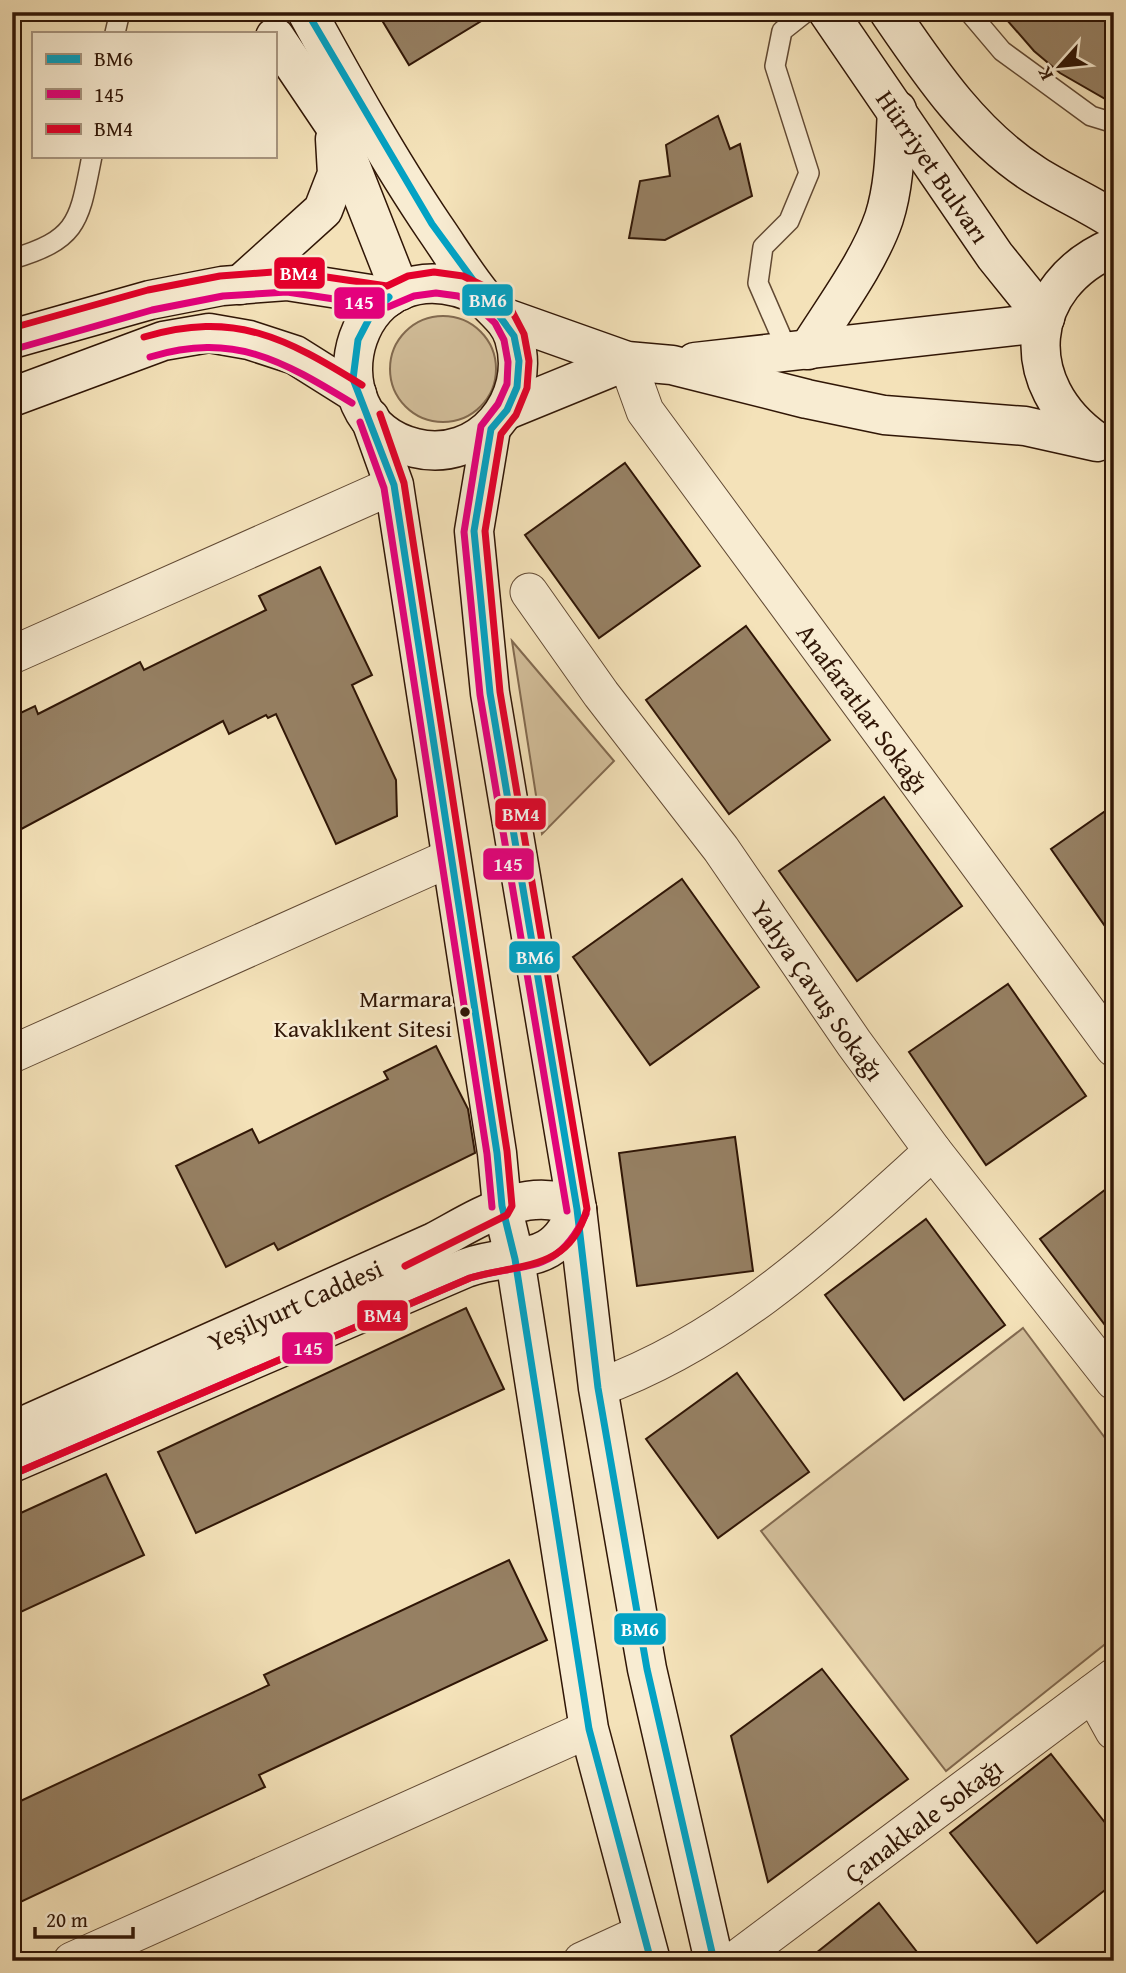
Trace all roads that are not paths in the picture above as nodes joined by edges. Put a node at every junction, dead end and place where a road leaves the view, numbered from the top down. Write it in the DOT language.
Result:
graph roads {
  1 [pos="120,12"];
  2 [pos="258,12"];
  3 [pos="307,12"];
  4 [pos="806,12"];
  5 [pos="828,12"];
  6 [pos="889,12"];
  7 [pos="969,12"];
  8 [pos="116,32"];
  9 [pos="271,32"];
  10 [pos="276,39"];
  11 [pos="897,110"];
  12 [pos="1114,123"];
  13 [pos="335,126"];
  14 [pos="92,158"];
  15 [pos="1114,220"];
  16 [pos="1114,247"];
  17 [pos="12,259"];
  18 [pos="240,285"];
  19 [pos="395,294"];
  20 [pos="493,307"];
  21 [pos="1044,320"];
  22 [pos="12,339"];
  23 [pos="798,351"];
  24 [pos="627,361"];
  25 [pos="672,365"];
  26 [pos="12,397"];
  27 [pos="364,406"];
  28 [pos="499,420"];
  29 [pos="1105,445"];
  30 [pos="394,485"];
  31 [pos="529,592"];
  32 [pos="12,655"];
  33 [pos="450,858"];
  34 [pos="1114,1048"];
  35 [pos="12,1054"];
  36 [pos="933,1152"];
  37 [pos="502,1206"];
  38 [pos="577,1209"];
  39 [pos="515,1259"];
  40 [pos="1114,1381"];
  41 [pos="598,1388"];
  42 [pos="12,1431"];
  43 [pos="12,1464"];
  44 [pos="1103,1685"];
  45 [pos="590,1729"];
  46 [pos="1114,1731"];
  47 [pos="647,1947"];
  48 [pos="72,1961"];
  49 [pos="582,1961"];
  50 [pos="714,1961"];
  51 [pos="734,1961"];
  1 -- 8 [label="lane"];
  2 -- 9 [label="main road"];
  3 -- 20 [label="main road"];
  4 -- 23 [label="lane"];
  5 -- 11 [label="main road, Hürriyet Bulvarı"];
  6 -- 15 [label="main road, Hürriyet Bulvarı"];
  7 -- 12 [label="lane"];
  10 -- 13 [label="main road"];
  11 -- 21 [label="main road, Hürriyet Bulvarı"];
  11 -- 23 [label="main road"];
  13 -- 18 [label="main road"];
  13 -- 19 [label="main road"];
  14 -- 17 [label="lane"];
  16 -- 21 [label="main road"];
  18 -- 19 [label="main road"];
  18 -- 22 [label="main road"];
  19 -- 20 [label="main road"];
  19 -- 27 [label="main road"];
  20 -- 24 [label="main road"];
  20 -- 28 [label="main road"];
  21 -- 23 [label="main road"];
  21 -- 29 [label="main road"];
  23 -- 25 [label="main road"];
  24 -- 25 [label="main road"];
  24 -- 28 [label="main road"];
  24 -- 34 [label="street, Anafaratlar Sokağı"];
  25 -- 29 [label="main road"];
  26 -- 27 [label="main road"];
  27 -- 28 [label="main road"];
  27 -- 30 [label="main road"];
  28 -- 38 [label="main road"];
  30 -- 32 [label="street"];
  30 -- 33 [label="main road"];
  31 -- 36 [label="street, Yahya Çavuş Sokağı"];
  33 -- 35 [label="street"];
  33 -- 37 [label="main road"];
  36 -- 40 [label="street, Yahya Çavuş Sokağı"];
  36 -- 41 [label="street"];
  37 -- 38 [label="main road, Yeşilyurt Caddesi"];
  37 -- 39 [label="main road"];
  37 -- 42 [label="main road, Yeşilyurt Caddesi"];
  38 -- 39 [label="main road, Yeşilyurt Caddesi"];
  38 -- 41 [label="main road"];
  39 -- 43 [label="main road, Yeşilyurt Caddesi"];
  39 -- 45 [label="main road"];
  41 -- 50 [label="main road"];
  44 -- 46 [label="street"];
  44 -- 51 [label="street, Çanakkale Sokağı"];
  45 -- 47 [label="main road"];
  45 -- 48 [label="street"];
  47 -- 49 [label="street"];
}
